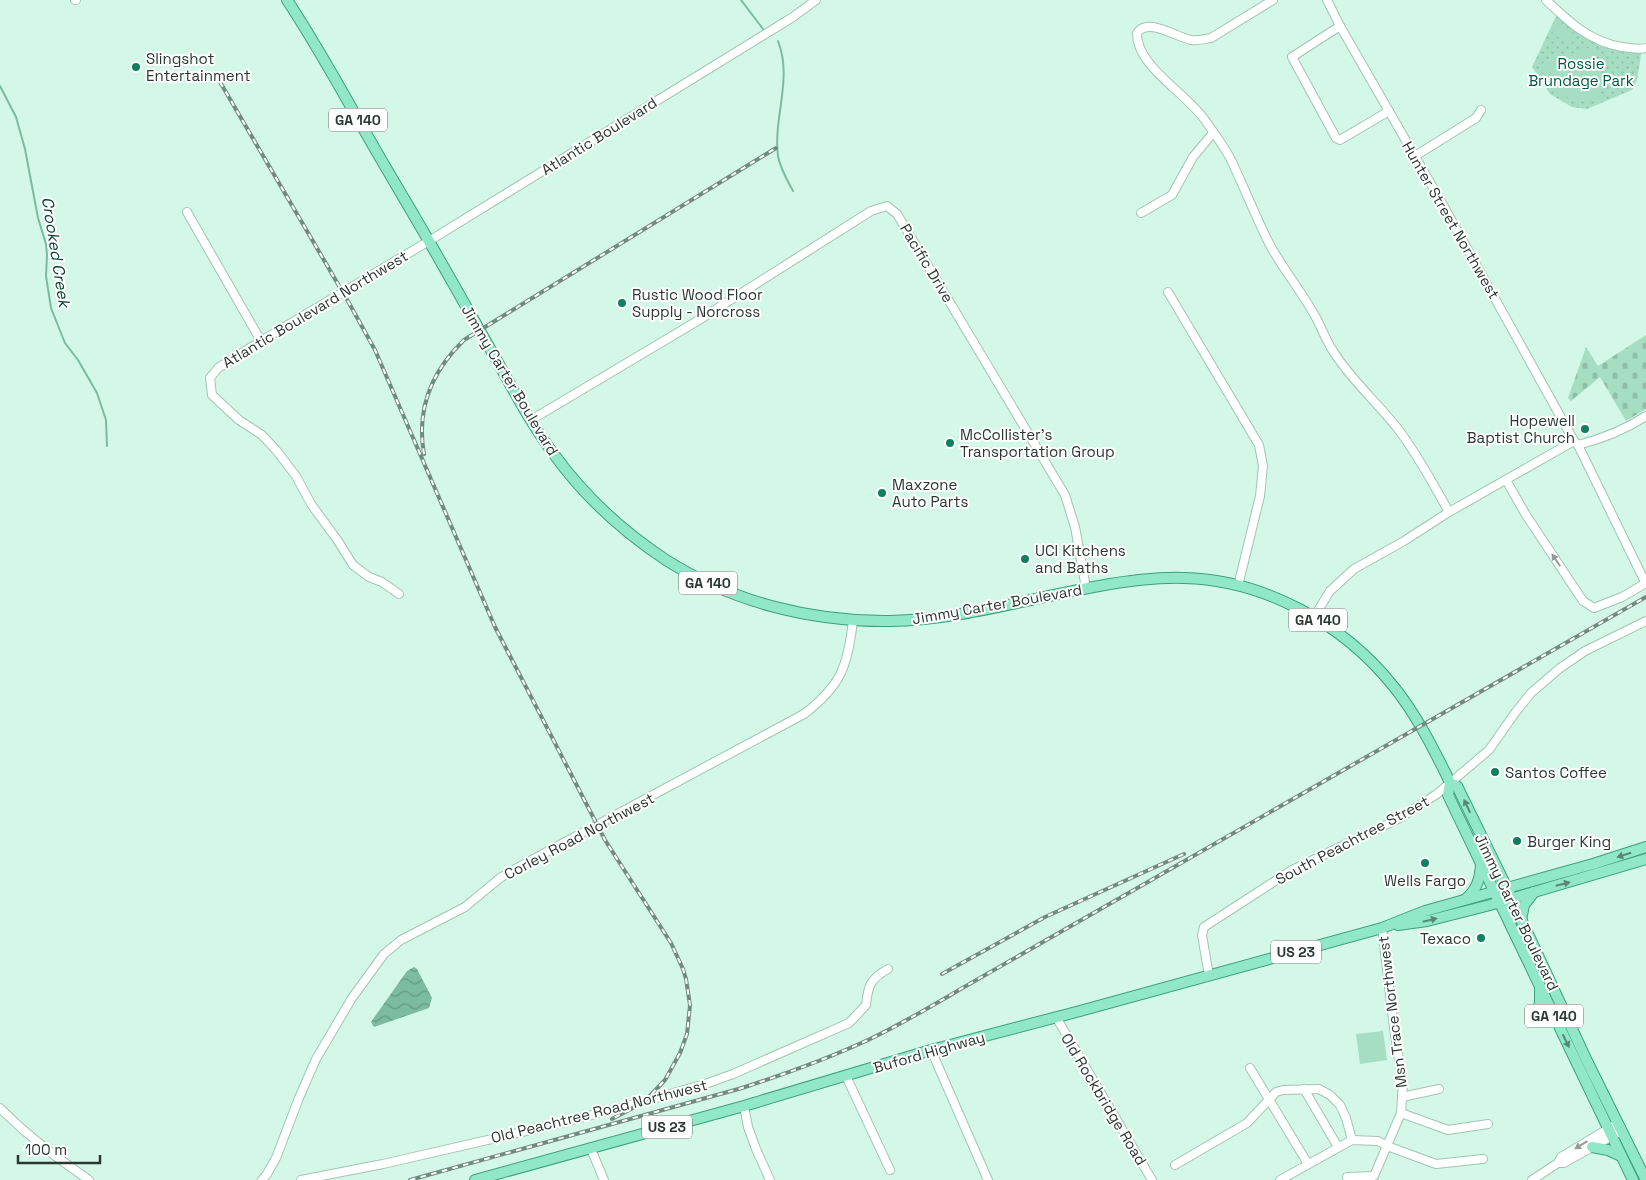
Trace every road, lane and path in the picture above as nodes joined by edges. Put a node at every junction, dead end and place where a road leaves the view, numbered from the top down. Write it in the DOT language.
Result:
graph roads {
  1 [pos="287,0"];
  2 [pos="816,0"];
  3 [pos="1273,0"];
  4 [pos="1327,0"];
  5 [pos="1546,0"];
  6 [pos="1340,26"];
  7 [pos="1646,48"];
  8 [pos="1481,110"];
  9 [pos="1389,112"];
  10 [pos="1213,133"];
  11 [pos="1415,156"];
  12 [pos="187,212"];
  13 [pos="1141,213"];
  14 [pos="429,241"];
  15 [pos="1168,292"];
  16 [pos="261,341"];
  17 [pos="1646,416"];
  18 [pos="531,420"];
  19 [pos="1576,443"];
  20 [pos="1506,480"];
  21 [pos="1449,512"];
  22 [pos="1646,584"];
  23 [pos="1238,586"];
  24 [pos="1086,588"];
  25 [pos="399,594"];
  26 [pos="1314,617"];
  27 [pos="853,620"];
  28 [pos="1646,621"];
  29 [pos="1450,783"];
  30 [pos="1646,847"];
  31 [pos="1646,859"];
  32 [pos="1481,864"];
  33 [pos="1507,888"];
  34 [pos="1534,891"];
  35 [pos="1494,892"];
  36 [pos="1511,898"];
  37 [pos="1465,900"];
  38 [pos="1499,902"];
  39 [pos="1521,920"];
  40 [pos="1382,928"];
  41 [pos="888,969"];
  42 [pos="1209,976"];
  43 [pos="1056,1017"];
  44 [pos="931,1050"];
  45 [pos="1250,1068"];
  46 [pos="846,1076"];
  47 [pos="1304,1089"];
  48 [pos="1439,1089"];
  49 [pos="1402,1097"];
  50 [pos="1269,1100"];
  51 [pos="744,1106"];
  52 [pos="0,1108"];
  53 [pos="1401,1113"];
  54 [pos="1488,1124"];
  55 [pos="1620,1128"];
  56 [pos="1610,1133"];
  57 [pos="1352,1140"];
  58 [pos="1387,1146"];
  59 [pos="1338,1147"];
  60 [pos="1592,1148"];
  61 [pos="591,1149"];
  62 [pos="1621,1156"];
  63 [pos="1482,1159"];
  64 [pos="1558,1163"];
  65 [pos="1175,1164"];
  66 [pos="1308,1164"];
  67 [pos="890,1170"];
  68 [pos="502,1176"];
  69 [pos="1347,1177"];
  70 [pos="89,1180"];
  71 [pos="265,1180"];
  72 [pos="301,1180"];
  73 [pos="476,1180"];
  74 [pos="604,1180"];
  75 [pos="770,1180"];
  76 [pos="988,1180"];
  77 [pos="1152,1180"];
  78 [pos="1280,1180"];
  79 [pos="1532,1180"];
  80 [pos="1633,1180"];
  81 [pos="1646,1180"];
  1 -- 14 [label="main road, Jimmy Carter Boulevard / GA 140"];
  2 -- 14 [label="street, Atlantic Boulevard"];
  3 -- 10 [label="street"];
  4 -- 6 [label="street, Hunter Street Northwest"];
  5 -- 7 [label="street"];
  6 -- 9 [label="street, Hunter Street Northwest"];
  6 -- 9 [label="street"];
  8 -- 11 [label="street"];
  9 -- 11 [label="street, Hunter Street Northwest"];
  10 -- 13 [label="street"];
  10 -- 21 [label="street"];
  11 -- 19 [label="street, Hunter Street Northwest"];
  12 -- 16 [label="street"];
  14 -- 16 [label="street, Atlantic Boulevard Northwest"];
  14 -- 18 [label="main road, Jimmy Carter Boulevard / GA 140"];
  15 -- 23 [label="street"];
  16 -- 25 [label="street, Atlantic Boulevard Northwest"];
  17 -- 19 [label="street"];
  18 -- 24 [label="street, Pacific Drive"];
  18 -- 27 [label="main road, Jimmy Carter Boulevard / GA 140"];
  19 -- 20 [label="street"];
  19 -- 22 [label="street, Hunter Street Northwest"];
  20 -- 21 [label="street"];
  22 -- 20 [label="street, one-way"];
  21 -- 26 [label="street"];
  23 -- 24 [label="main road, Jimmy Carter Boulevard / GA 140"];
  23 -- 26 [label="main road, Jimmy Carter Boulevard / GA 140"];
  24 -- 27 [label="main road, Jimmy Carter Boulevard / GA 140"];
  26 -- 29 [label="main road, Jimmy Carter Boulevard / GA 140"];
  27 -- 71 [label="street, Corley Road Northwest"];
  28 -- 29 [label="street, South Peachtree Street"];
  29 -- 32 [label="main road, Jimmy Carter Boulevard / GA 140"];
  33 -- 29 [label="main road, Jimmy Carter Boulevard / GA 140, one-way"];
  29 -- 42 [label="street, South Peachtree Street"];
  30 -- 33 [label="main road, Buford Highway / US 23, one-way"];
  34 -- 31 [label="main road, Buford Highway / US 23, one-way"];
  32 -- 35 [label="main road, Jimmy Carter Boulevard / GA 140"];
  32 -- 37 [label="main road"];
  33 -- 35 [label="main road, Buford Highway / US 23"];
  33 -- 36 [label="main road, Jimmy Carter Boulevard / GA 140"];
  34 -- 36 [label="main road, Buford Highway / US 23"];
  34 -- 39 [label="main road"];
  35 -- 37 [label="main road, Buford Highway / US 23"];
  35 -- 38 [label="main road, Jimmy Carter Boulevard / GA 140"];
  36 -- 38 [label="main road, Buford Highway / US 23"];
  36 -- 39 [label="main road, Jimmy Carter Boulevard / GA 140"];
  37 -- 40 [label="main road, Buford Highway / US 23"];
  40 -- 38 [label="main road, Buford Highway / US 23, one-way"];
  38 -- 56 [label="main road, Jimmy Carter Boulevard / GA 140, one-way"];
  39 -- 55 [label="main road, Jimmy Carter Boulevard / GA 140"];
  40 -- 42 [label="main road, Buford Highway / US 23"];
  40 -- 49 [label="street, Msn Trace Northwest"];
  41 -- 72 [label="street, Old Peachtree Road Northwest"];
  42 -- 43 [label="main road, Buford Highway / US 23"];
  43 -- 44 [label="main road, Buford Highway / US 23"];
  43 -- 77 [label="street, Old Rockbridge Road"];
  44 -- 46 [label="main road, Buford Highway / US 23"];
  44 -- 76 [label="street"];
  45 -- 50 [label="street"];
  46 -- 51 [label="main road, Buford Highway / US 23"];
  46 -- 67 [label="street"];
  47 -- 50 [label="street"];
  47 -- 57 [label="street"];
  47 -- 59 [label="street"];
  48 -- 49 [label="street, Msn Trace Northwest"];
  49 -- 53 [label="street, Msn Trace Northwest"];
  50 -- 65 [label="street"];
  50 -- 66 [label="street"];
  51 -- 61 [label="main road, Buford Highway / US 23"];
  51 -- 75 [label="street"];
  52 -- 70 [label="street"];
  53 -- 54 [label="street"];
  53 -- 58 [label="street, Msn Trace Northwest"];
  55 -- 56 [label="street"];
  55 -- 81 [label="main road, Jimmy Carter Boulevard / GA 140"];
  56 -- 60 [label="street"];
  56 -- 62 [label="main road, GA 140"];
  56 -- 64 [label="street, one-way"];
  57 -- 58 [label="street"];
  57 -- 59 [label="street"];
  58 -- 63 [label="street"];
  58 -- 69 [label="street, Msn Trace Northwest"];
  59 -- 66 [label="street"];
  60 -- 62 [label="main road"];
  60 -- 64 [label="street"];
  61 -- 68 [label="main road, Buford Highway / US 23"];
  61 -- 74 [label="street"];
  62 -- 80 [label="main road, GA 140"];
  64 -- 79 [label="street"];
  66 -- 78 [label="street"];
  68 -- 73 [label="main road, Buford Highway / US 23"];
}
